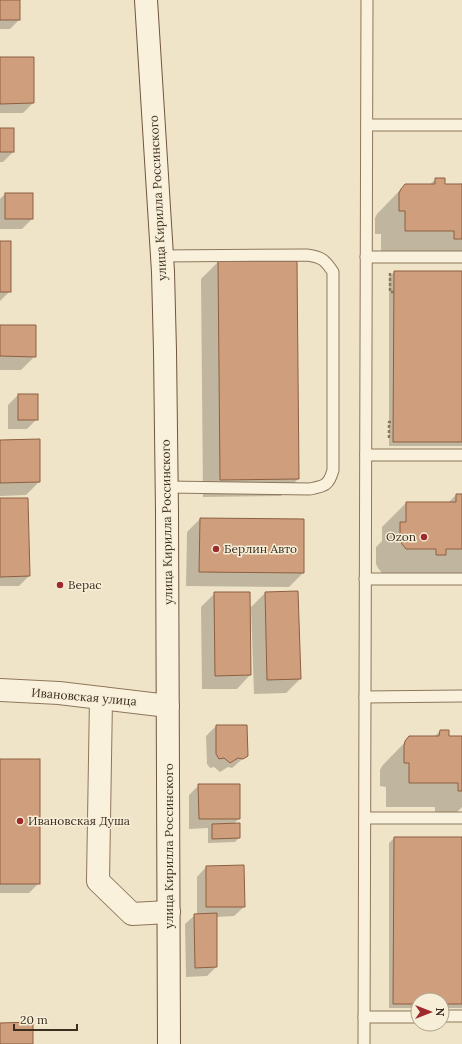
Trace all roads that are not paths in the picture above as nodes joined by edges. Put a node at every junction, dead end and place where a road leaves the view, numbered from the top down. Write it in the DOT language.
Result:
graph roads {
  1 [pos="146,0"];
  2 [pos="367,0"];
  3 [pos="367,125"];
  4 [pos="462,125"];
  5 [pos="162,256"];
  6 [pos="366,257"];
  7 [pos="462,257"];
  8 [pos="366,455"];
  9 [pos="462,455"];
  10 [pos="167,487"];
  11 [pos="365,579"];
  12 [pos="462,580"];
  13 [pos="0,690"];
  14 [pos="365,696"];
  15 [pos="462,696"];
  16 [pos="101,698"];
  17 [pos="168,706"];
  18 [pos="365,818"];
  19 [pos="462,818"];
  20 [pos="169,912"];
  21 [pos="450,1016"];
  22 [pos="462,1016"];
  23 [pos="364,1017"];
  24 [pos="410,1017"];
  25 [pos="170,1044"];
  26 [pos="364,1044"];
  1 -- 5 [label="main road, улица Кирилла Россинского"];
  2 -- 3 [label="lane"];
  3 -- 4 [label="lane"];
  3 -- 6 [label="lane"];
  5 -- 10 [label="main road, улица Кирилла Россинского"];
  5 -- 10 [label="lane"];
  6 -- 7 [label="lane"];
  6 -- 8 [label="lane"];
  8 -- 9 [label="lane"];
  8 -- 11 [label="lane"];
  10 -- 17 [label="main road, улица Кирилла Россинского"];
  11 -- 12 [label="lane"];
  11 -- 14 [label="lane"];
  13 -- 16 [label="main road, Ивановская улица"];
  14 -- 15 [label="lane"];
  14 -- 18 [label="lane"];
  16 -- 17 [label="main road, Ивановская улица"];
  16 -- 20 [label="main road"];
  17 -- 20 [label="main road, улица Кирилла Россинского"];
  18 -- 19 [label="lane"];
  18 -- 23 [label="lane"];
  20 -- 25 [label="main road, улица Кирилла Россинского"];
  21 -- 22 [label="lane"];
  23 -- 24 [label="lane"];
  23 -- 26 [label="lane"];
}
